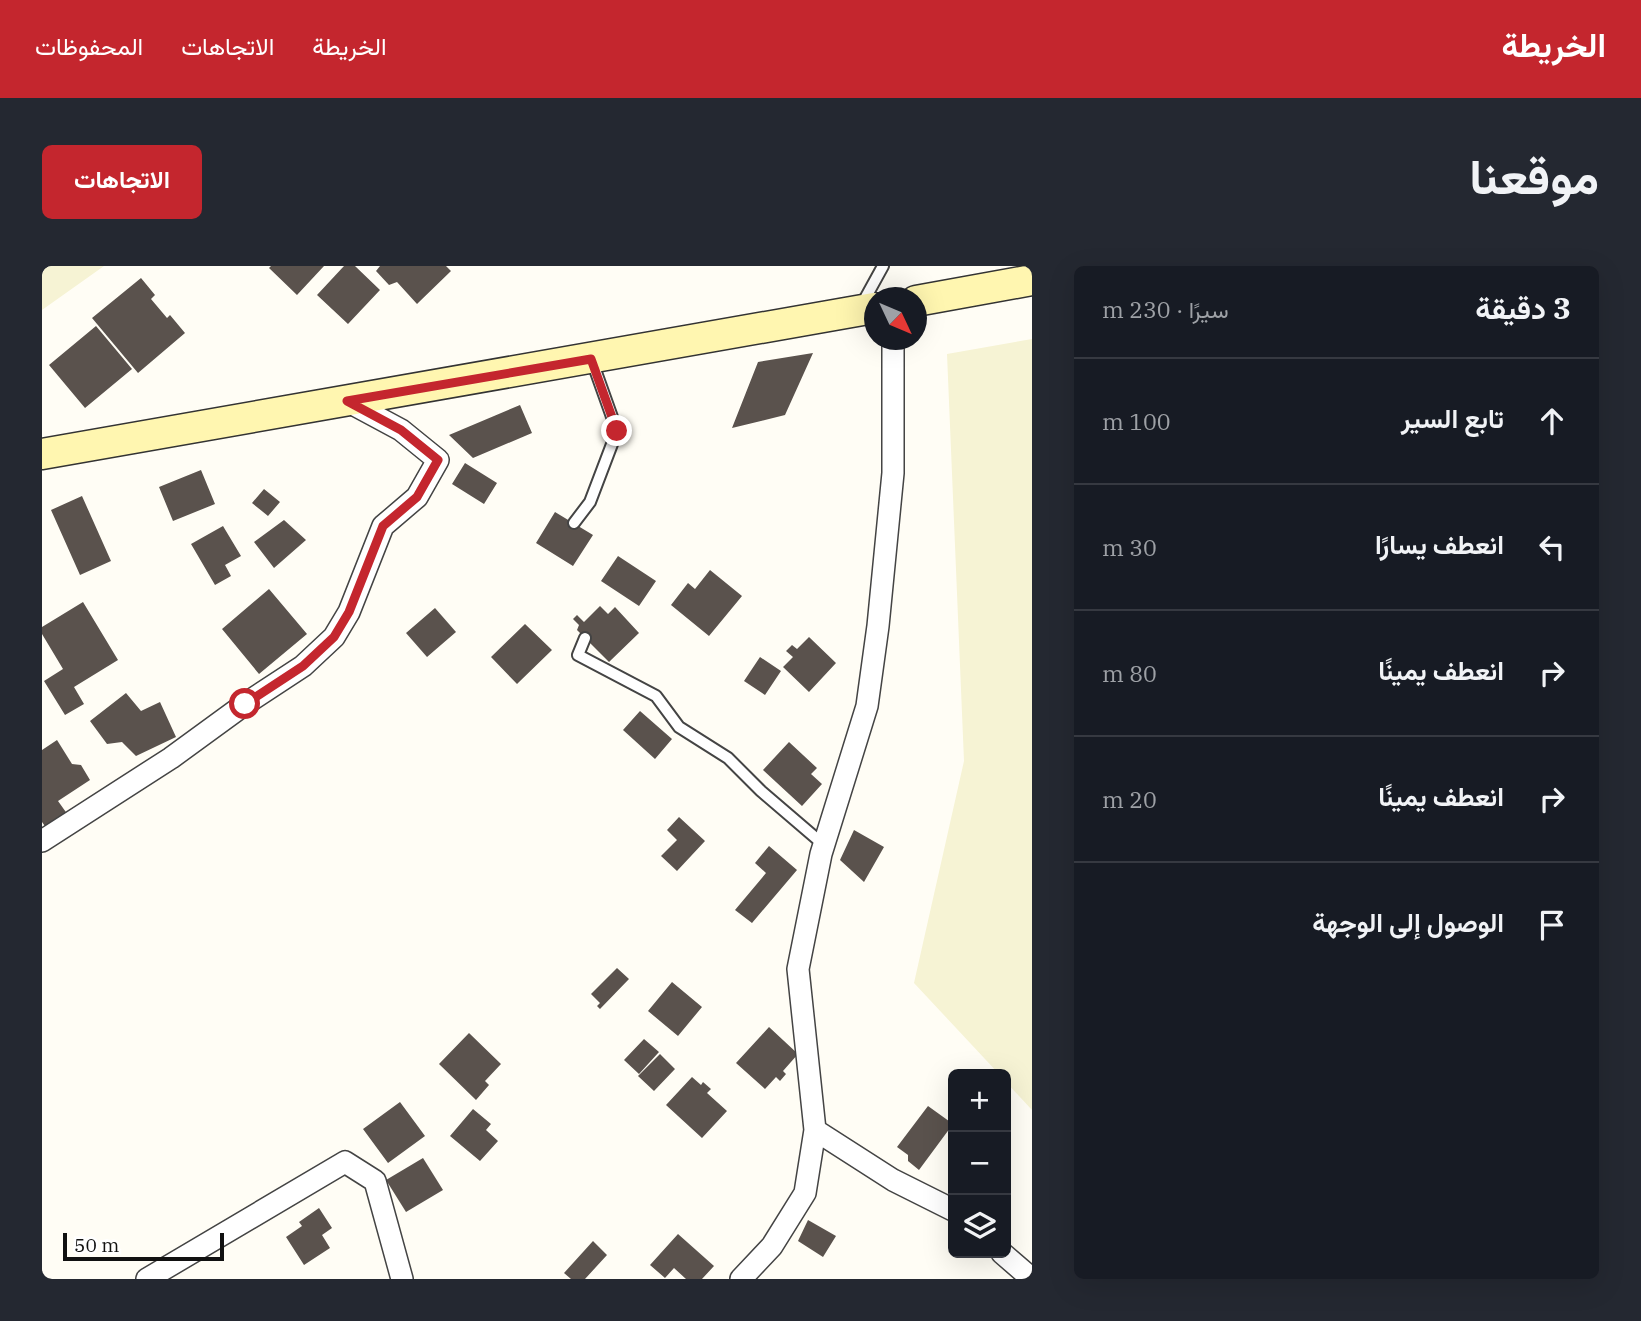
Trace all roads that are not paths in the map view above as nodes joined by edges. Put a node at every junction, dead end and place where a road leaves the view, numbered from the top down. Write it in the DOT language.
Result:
graph roads {
  1 [pos="883,266"];
  2 [pos="1032,280"];
  3 [pos="875,287"];
  4 [pos="927,299"];
  5 [pos="864,310"];
  6 [pos="893,350"];
  7 [pos="591,359"];
  8 [pos="347,401"];
  9 [pos="42,454"];
  10 [pos="574,523"];
  11 [pos="585,638"];
  12 [pos="42,841"];
  13 [pos="824,845"];
  14 [pos="815,1130"];
  15 [pos="948,1208"];
  16 [pos="1008,1258"];
  17 [pos="147,1279"];
  18 [pos="402,1279"];
  19 [pos="741,1279"];
  20 [pos="1032,1279"];
  1 -- 3 [label="lane"];
  2 -- 4 [label="main road"];
  5 -- 7 [label="main road"];
  6 -- 13 [label="street"];
  7 -- 8 [label="main road"];
  7 -- 10 [label="lane"];
  8 -- 9 [label="main road"];
  8 -- 12 [label="street"];
  11 -- 13 [label="lane"];
  13 -- 14 [label="street"];
  14 -- 15 [label="street"];
  14 -- 19 [label="street"];
  16 -- 20 [label="street"];
  17 -- 18 [label="street"];
}
